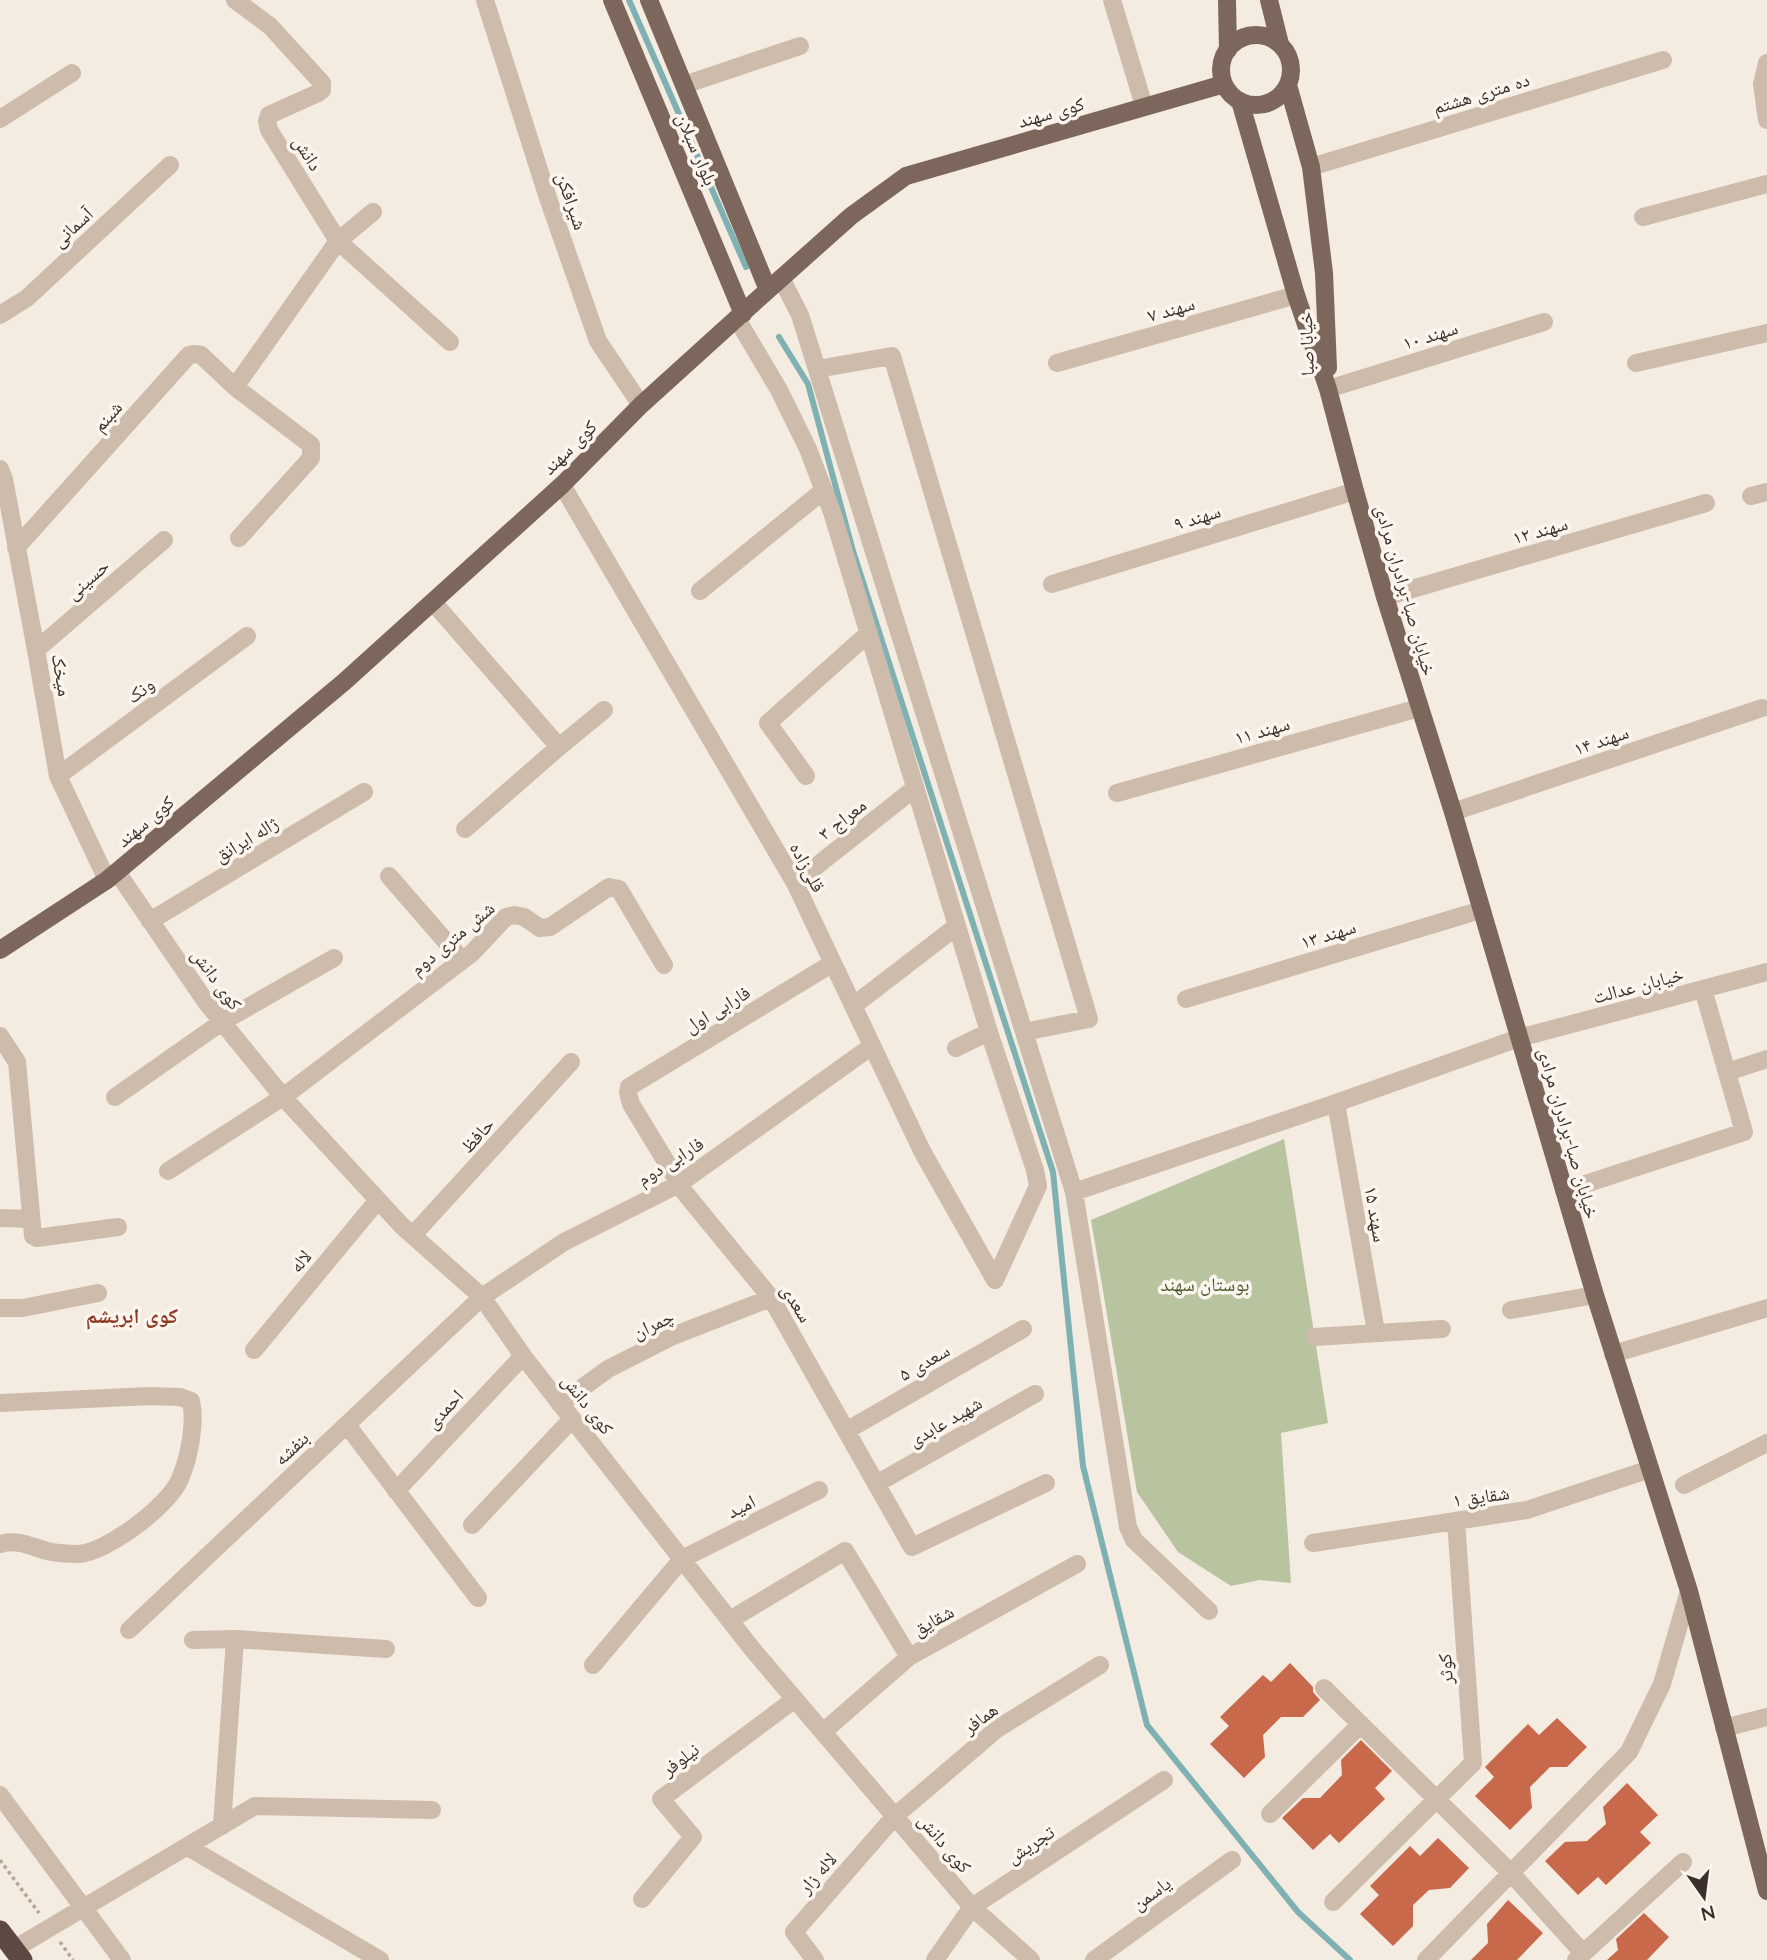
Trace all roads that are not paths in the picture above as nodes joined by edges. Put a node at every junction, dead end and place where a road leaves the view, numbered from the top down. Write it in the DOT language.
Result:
graph roads {
  1 [pos="235,0"];
  2 [pos="485,0"];
  3 [pos="612,0"];
  4 [pos="649,0"];
  5 [pos="1112,0"];
  6 [pos="1227,0"];
  7 [pos="1269,0"];
  8 [pos="1280,44"];
  9 [pos="800,46"];
  10 [pos="1227,50"];
  11 [pos="1663,60"];
  12 [pos="1767,63"];
  13 [pos="72,73"];
  14 [pos="1224,84"];
  15 [pos="684,85"];
  16 [pos="1288,85"];
  17 [pos="1240,101"];
  18 [pos="1144,106"];
  19 [pos="0,119"];
  20 [pos="1767,120"];
  21 [pos="170,165"];
  22 [pos="1311,167"];
  23 [pos="1767,184"];
  24 [pos="373,212"];
  25 [pos="1643,217"];
  26 [pos="338,241"];
  27 [pos="775,284"];
  28 [pos="1296,295"];
  29 [pos="0,315"];
  30 [pos="740,316"];
  31 [pos="1544,322"];
  32 [pos="1767,333"];
  33 [pos="450,342"];
  34 [pos="1057,363"];
  35 [pos="1636,363"];
  36 [pos="817,369"];
  37 [pos="235,387"];
  38 [pos="1328,388"];
  39 [pos="641,405"];
  40 [pos="0,469"];
  41 [pos="562,485"];
  42 [pos="824,490"];
  43 [pos="1355,491"];
  44 [pos="1706,503"];
  45 [pos="239,538"];
  46 [pos="164,540"];
  47 [pos="16,548"];
  48 [pos="1052,584"];
  49 [pos="700,591"];
  50 [pos="1385,597"];
  51 [pos="433,602"];
  52 [pos="869,633"];
  53 [pos="247,636"];
  54 [pos="37,650"];
  55 [pos="1419,708"];
  56 [pos="1762,708"];
  57 [pos="604,710"];
  58 [pos="559,747"];
  59 [pos="58,776"];
  60 [pos="806,776"];
  61 [pos="915,788"];
  62 [pos="364,792"];
  63 [pos="1117,793"];
  64 [pos="1453,812"];
  65 [pos="465,829"];
  66 [pos="112,876"];
  67 [pos="389,876"];
  68 [pos="795,883"];
  69 [pos="1481,910"];
  70 [pos="150,921"];
  71 [pos="957,926"];
  72 [pos="0,950"];
  73 [pos="334,958"];
  74 [pos="462,960"];
  75 [pos="833,963"];
  76 [pos="664,965"];
  77 [pos="1767,972"];
  78 [pos="1703,989"];
  79 [pos="1186,999"];
  80 [pos="853,1006"];
  81 [pos="222,1022"];
  82 [pos="989,1032"];
  83 [pos="1024,1032"];
  84 [pos="0,1036"];
  85 [pos="1520,1038"];
  86 [pos="872,1046"];
  87 [pos="956,1048"];
  88 [pos="1767,1059"];
  89 [pos="571,1062"];
  90 [pos="1727,1072"];
  91 [pos="628,1094"];
  92 [pos="115,1097"];
  93 [pos="283,1097"];
  94 [pos="1336,1103"];
  95 [pos="168,1171"];
  96 [pos="679,1184"];
  97 [pos="1564,1191"];
  98 [pos="1074,1192"];
  99 [pos="378,1200"];
  100 [pos="0,1218"];
  101 [pos="31,1219"];
  102 [pos="118,1227"];
  103 [pos="413,1235"];
  104 [pos="98,1293"];
  105 [pos="1595,1296"];
  106 [pos="482,1297"];
  107 [pos="771,1298"];
  108 [pos="0,1308"];
  109 [pos="1767,1308"];
  110 [pos="1511,1310"];
  111 [pos="1023,1329"];
  112 [pos="1442,1329"];
  113 [pos="1376,1332"];
  114 [pos="1314,1337"];
  115 [pos="254,1350"];
  116 [pos="1614,1354"];
  117 [pos="523,1356"];
  118 [pos="1035,1394"];
  119 [pos="0,1403"];
  120 [pos="561,1404"];
  121 [pos="572,1419"];
  122 [pos="347,1424"];
  123 [pos="846,1431"];
  124 [pos="1767,1443"];
  125 [pos="1650,1469"];
  126 [pos="1046,1483"];
  127 [pos="876,1484"];
  128 [pos="1684,1485"];
  129 [pos="819,1490"];
  130 [pos="396,1491"];
  131 [pos="1456,1521"];
  132 [pos="472,1525"];
  133 [pos="1313,1543"];
  134 [pos="0,1544"];
  135 [pos="682,1559"];
  136 [pos="1077,1564"];
  137 [pos="1689,1591"];
  138 [pos="478,1598"];
  139 [pos="1209,1611"];
  140 [pos="730,1620"];
  141 [pos="129,1630"];
  142 [pos="235,1639"];
  143 [pos="193,1640"];
  144 [pos="386,1648"];
  145 [pos="909,1657"];
  146 [pos="593,1665"];
  147 [pos="1100,1665"];
  148 [pos="1324,1688"];
  149 [pos="795,1699"];
  150 [pos="1767,1717"];
  151 [pos="1361,1724"];
  152 [pos="1724,1728"];
  153 [pos="823,1732"];
  154 [pos="1164,1780"];
  155 [pos="0,1795"];
  156 [pos="1436,1798"];
  157 [pos="432,1810"];
  158 [pos="1270,1814"];
  159 [pos="895,1816"];
  160 [pos="222,1826"];
  161 [pos="188,1847"];
  162 [pos="1232,1860"];
  163 [pos="1683,1862"];
  164 [pos="1511,1873"];
  165 [pos="1767,1891"];
  166 [pos="642,1899"];
  167 [pos="1333,1902"];
  168 [pos="972,1907"];
  169 [pos="83,1909"];
  170 [pos="0,1930"];
  171 [pos="18,1955"];
  172 [pos="1579,1956"];
  173 [pos="122,1960"];
  174 [pos="380,1960"];
  175 [pos="815,1960"];
  176 [pos="935,1960"];
  177 [pos="1031,1960"];
  178 [pos="1094,1960"];
  179 [pos="1426,1960"];
  1 -- 26 [label="street, دانش"];
  2 -- 39 [label="street, شیر‌افکن"];
  3 -- 30 [label="main road, بلوار سبلان"];
  4 -- 15 [label="main road, بلوار سبلان"];
  5 -- 18 [label="street"];
  6 -- 10 [label="main road"];
  7 -- 8 [label="main road"];
  8 -- 10 [label="main road"];
  8 -- 16 [label="main road"];
  9 -- 15 [label="street"];
  10 -- 14 [label="main road"];
  11 -- 22 [label="street, ده متری هشتم"];
  12 -- 20 [label="street"];
  13 -- 19 [label="street"];
  14 -- 17 [label="main road"];
  14 -- 18 [label="main road, کوی سهند"];
  15 -- 27 [label="main road, بلوار سبلان"];
  16 -- 17 [label="main road"];
  16 -- 22 [label="main road, خیابا صبا"];
  17 -- 28 [label="main road, خیابا صبا"];
  18 -- 27 [label="main road, کوی سهند"];
  21 -- 29 [label="street, آسمانی"];
  22 -- 38 [label="main road, خیابا صبا"];
  23 -- 25 [label="street"];
  24 -- 26 [label="street"];
  26 -- 33 [label="street, دانش"];
  26 -- 37 [label="street"];
  27 -- 30 [label="main road, کوی سهند"];
  27 -- 36 [label="street"];
  28 -- 34 [label="street, سهند ۷"];
  28 -- 38 [label="main road, خیابا صبا"];
  30 -- 39 [label="main road, کوی سهند"];
  30 -- 42 [label="street"];
  31 -- 38 [label="street, سهند ۱۰"];
  32 -- 35 [label="street"];
  36 -- 83 [label="street"];
  36 -- 83 [label="street"];
  37 -- 45 [label="street, شبنم"];
  37 -- 47 [label="street, شبنم"];
  38 -- 43 [label="main road, خیابان صبا-برادران مرادی"];
  39 -- 41 [label="main road, کوی سهند"];
  40 -- 47 [label="street, میخک"];
  41 -- 51 [label="main road, کوی سهند"];
  41 -- 68 [label="street, قلی‌زاده"];
  42 -- 49 [label="street"];
  42 -- 52 [label="street"];
  43 -- 48 [label="street, سهند ۹"];
  43 -- 50 [label="main road, خیابان صبا-برادران مرادی"];
  44 -- 50 [label="street, سهند ۱۲"];
  46 -- 54 [label="street, حسینی"];
  47 -- 54 [label="street, میخک"];
  50 -- 55 [label="main road, خیابان صبا-برادران مرادی"];
  51 -- 58 [label="street"];
  51 -- 66 [label="main road, کوی سهند"];
  52 -- 60 [label="street"];
  52 -- 61 [label="street"];
  53 -- 59 [label="street, ونک"];
  54 -- 59 [label="street, میخک"];
  55 -- 63 [label="street, سهند ۱۱"];
  55 -- 64 [label="main road, خیابان صبا-برادران مرادی"];
  56 -- 64 [label="street, سهند ۱۴"];
  57 -- 58 [label="street"];
  58 -- 65 [label="street"];
  59 -- 66 [label="street, میخک"];
  61 -- 68 [label="street, معراج ۳"];
  61 -- 71 [label="street"];
  62 -- 70 [label="street, ژاله ایرانق"];
  64 -- 69 [label="main road, خیابان صبا-برادران مرادی"];
  66 -- 70 [label="street, کوی دانش"];
  66 -- 72 [label="main road, کوی سهند"];
  67 -- 74 [label="street"];
  68 -- 75 [label="street, قلی‌زاده"];
  69 -- 79 [label="street, سهند ۱۳"];
  69 -- 85 [label="main road, خیابان صبا-برادران مرادی"];
  70 -- 81 [label="street, کوی دانش"];
  71 -- 80 [label="street"];
  71 -- 82 [label="street"];
  73 -- 81 [label="street"];
  74 -- 76 [label="street, شش متری دوم"];
  74 -- 93 [label="street, شش متری دوم"];
  75 -- 80 [label="street, قلی‌زاده"];
  75 -- 91 [label="street, فارابی اول"];
  77 -- 78 [label="street, خیابان عدالت"];
  78 -- 85 [label="street, خیابان عدالت"];
  78 -- 90 [label="street"];
  80 -- 86 [label="street, قلی‌زاده"];
  81 -- 92 [label="street"];
  81 -- 93 [label="street, کوی دانش"];
  82 -- 86 [label="street, قلی‌زاده"];
  82 -- 87 [label="street"];
  83 -- 98 [label="street"];
  84 -- 101 [label="street"];
  85 -- 94 [label="street, خیابان عدالت"];
  85 -- 97 [label="main road, خیابان صبا-برادران مرادی"];
  86 -- 96 [label="street, فارابی دوم"];
  88 -- 90 [label="street"];
  89 -- 103 [label="street, حافظ"];
  90 -- 97 [label="street"];
  91 -- 96 [label="street, سعدی"];
  93 -- 95 [label="street, شش متری دوم"];
  93 -- 99 [label="street, کوی دانش"];
  94 -- 98 [label="street, خیابان عدالت"];
  94 -- 113 [label="street, سهند ۱۵"];
  96 -- 106 [label="street, فارابی دوم"];
  96 -- 107 [label="street, سعدی"];
  97 -- 105 [label="main road, خیابان صبا-برادران مرادی"];
  98 -- 139 [label="street"];
  99 -- 103 [label="street, کوی دانش"];
  99 -- 115 [label="street, لاله"];
  100 -- 101 [label="street"];
  101 -- 102 [label="street"];
  103 -- 106 [label="street, کوی دانش"];
  104 -- 108 [label="street"];
  105 -- 110 [label="street"];
  105 -- 116 [label="main road, خیابان صبا-برادران مرادی"];
  106 -- 117 [label="street, کوی دانش"];
  106 -- 122 [label="street, بنفشه"];
  107 -- 120 [label="street, چمران"];
  107 -- 123 [label="street, سعدی"];
  109 -- 116 [label="street"];
  111 -- 123 [label="street, سعدی ۵"];
  112 -- 113 [label="street"];
  113 -- 114 [label="street"];
  116 -- 125 [label="main road, خیابان صبا-برادران مرادی"];
  117 -- 120 [label="street, کوی دانش"];
  117 -- 130 [label="street, احمدی"];
  118 -- 127 [label="street, شهید عابدی"];
  119 -- 134 [label="street"];
  120 -- 121 [label="street, کوی دانش"];
  121 -- 132 [label="street"];
  121 -- 135 [label="street, کوی دانش"];
  122 -- 130 [label="street"];
  122 -- 141 [label="street, بنفشه"];
  123 -- 127 [label="street, سعدی"];
  124 -- 128 [label="street"];
  125 -- 131 [label="street, شقایق ۱"];
  125 -- 137 [label="main road, خیابان صبا-برادران مرادی"];
  126 -- 127 [label="street, سعدی"];
  129 -- 135 [label="street, امید"];
  130 -- 138 [label="street"];
  131 -- 133 [label="street, شقایق ۱"];
  131 -- 156 [label="street, کوثر"];
  135 -- 140 [label="street, کوی دانش"];
  135 -- 146 [label="street"];
  136 -- 145 [label="street, شقایق"];
  137 -- 152 [label="main road, خیابان صبا-برادران مرادی"];
  137 -- 164 [label="street"];
  140 -- 145 [label="street"];
  140 -- 149 [label="street, کوی دانش"];
  142 -- 143 [label="street"];
  142 -- 144 [label="street"];
  142 -- 160 [label="street"];
  145 -- 153 [label="street, شقایق"];
  147 -- 159 [label="street, همافر"];
  148 -- 151 [label="street"];
  149 -- 153 [label="street, کوی دانش"];
  149 -- 166 [label="street, نیلوفر"];
  150 -- 152 [label="street"];
  151 -- 156 [label="street"];
  151 -- 158 [label="street"];
  152 -- 165 [label="main road, خیابان صبا-برادران مرادی"];
  153 -- 159 [label="street, کوی دانش"];
  154 -- 168 [label="street, تجریش"];
  155 -- 169 [label="street"];
  156 -- 164 [label="street"];
  156 -- 167 [label="street"];
  157 -- 160 [label="street"];
  159 -- 168 [label="street, کوی دانش"];
  159 -- 175 [label="street, لاله زار"];
  160 -- 161 [label="street"];
  161 -- 169 [label="street"];
  161 -- 174 [label="street"];
  162 -- 178 [label="street, یاسمن"];
  163 -- 172 [label="street"];
  164 -- 172 [label="street"];
  164 -- 179 [label="street"];
  168 -- 176 [label="street, تجریش"];
  168 -- 177 [label="street, کوی دانش"];
  169 -- 171 [label="street"];
  169 -- 173 [label="street"];
  170 -- 171 [label="highway"];
}
